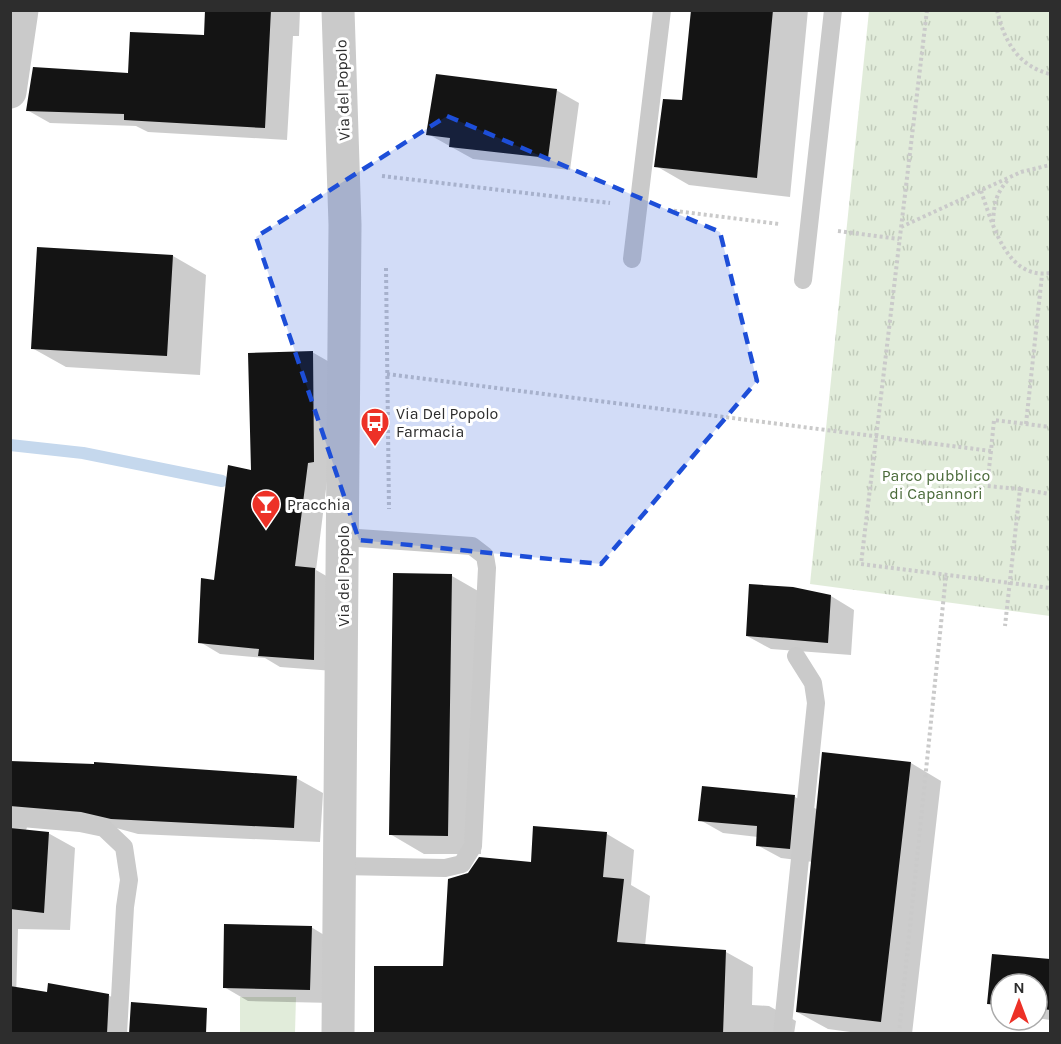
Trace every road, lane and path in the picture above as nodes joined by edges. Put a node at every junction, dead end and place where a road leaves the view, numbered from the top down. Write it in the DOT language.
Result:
graph roads {
  1 [pos="22,10"];
  2 [pos="338,10"];
  3 [pos="662,10"];
  4 [pos="833,10"];
  5 [pos="927,10"];
  6 [pos="997,10"];
  7 [pos="1050,74"];
  8 [pos="10,92"];
  9 [pos="1050,165"];
  10 [pos="370,175"];
  11 [pos="1011,177"];
  12 [pos="981,191"];
  13 [pos="638,207"];
  14 [pos="993,224"];
  15 [pos="809,228"];
  16 [pos="900,228"];
  17 [pos="899,239"];
  18 [pos="632,260"];
  19 [pos="1050,273"];
  20 [pos="1042,275"];
  21 [pos="803,280"];
  22 [pos="1026,424"];
  23 [pos="1050,427"];
  24 [pos="876,438"];
  25 [pos="991,451"];
  26 [pos="1020,489"];
  27 [pos="1050,494"];
  28 [pos="389,509"];
  29 [pos="344,537"];
  30 [pos="946,575"];
  31 [pos="1010,583"];
  32 [pos="1050,588"];
  33 [pos="1005,626"];
  34 [pos="796,656"];
  35 [pos="10,817"];
  36 [pos="340,866"];
  37 [pos="118,1034"];
  38 [pos="338,1034"];
  39 [pos="782,1034"];
  40 [pos="899,1034"];
  1 -- 8 [label="street"];
  2 -- 29 [label="street, Via del Popolo"];
  3 -- 13 [label="lane"];
  4 -- 15 [label="lane"];
  5 -- 16 [label="path"];
  6 -- 7 [label="path"];
  9 -- 11 [label="path"];
  10 -- 13 [label="path"];
  11 -- 12 [label="path"];
  11 -- 14 [label="path"];
  12 -- 14 [label="path"];
  12 -- 16 [label="path"];
  13 -- 15 [label="path"];
  13 -- 18 [label="lane"];
  14 -- 20 [label="path"];
  15 -- 17 [label="path"];
  15 -- 21 [label="lane"];
  16 -- 17 [label="path"];
  17 -- 24 [label="path"];
  19 -- 20 [label="path"];
  20 -- 22 [label="path"];
  22 -- 23 [label="path"];
  22 -- 25 [label="path"];
  24 -- 25 [label="path"];
  24 -- 28 [label="path"];
  24 -- 30 [label="path"];
  25 -- 26 [label="path"];
  26 -- 27 [label="path"];
  26 -- 31 [label="path"];
  29 -- 36 [label="street, Via del Popolo"];
  29 -- 36 [label="lane"];
  30 -- 31 [label="path"];
  30 -- 40 [label="path"];
  31 -- 32 [label="path"];
  31 -- 33 [label="path"];
  34 -- 39 [label="lane"];
  35 -- 37 [label="lane"];
  36 -- 38 [label="street, Via del Popolo"];
}
